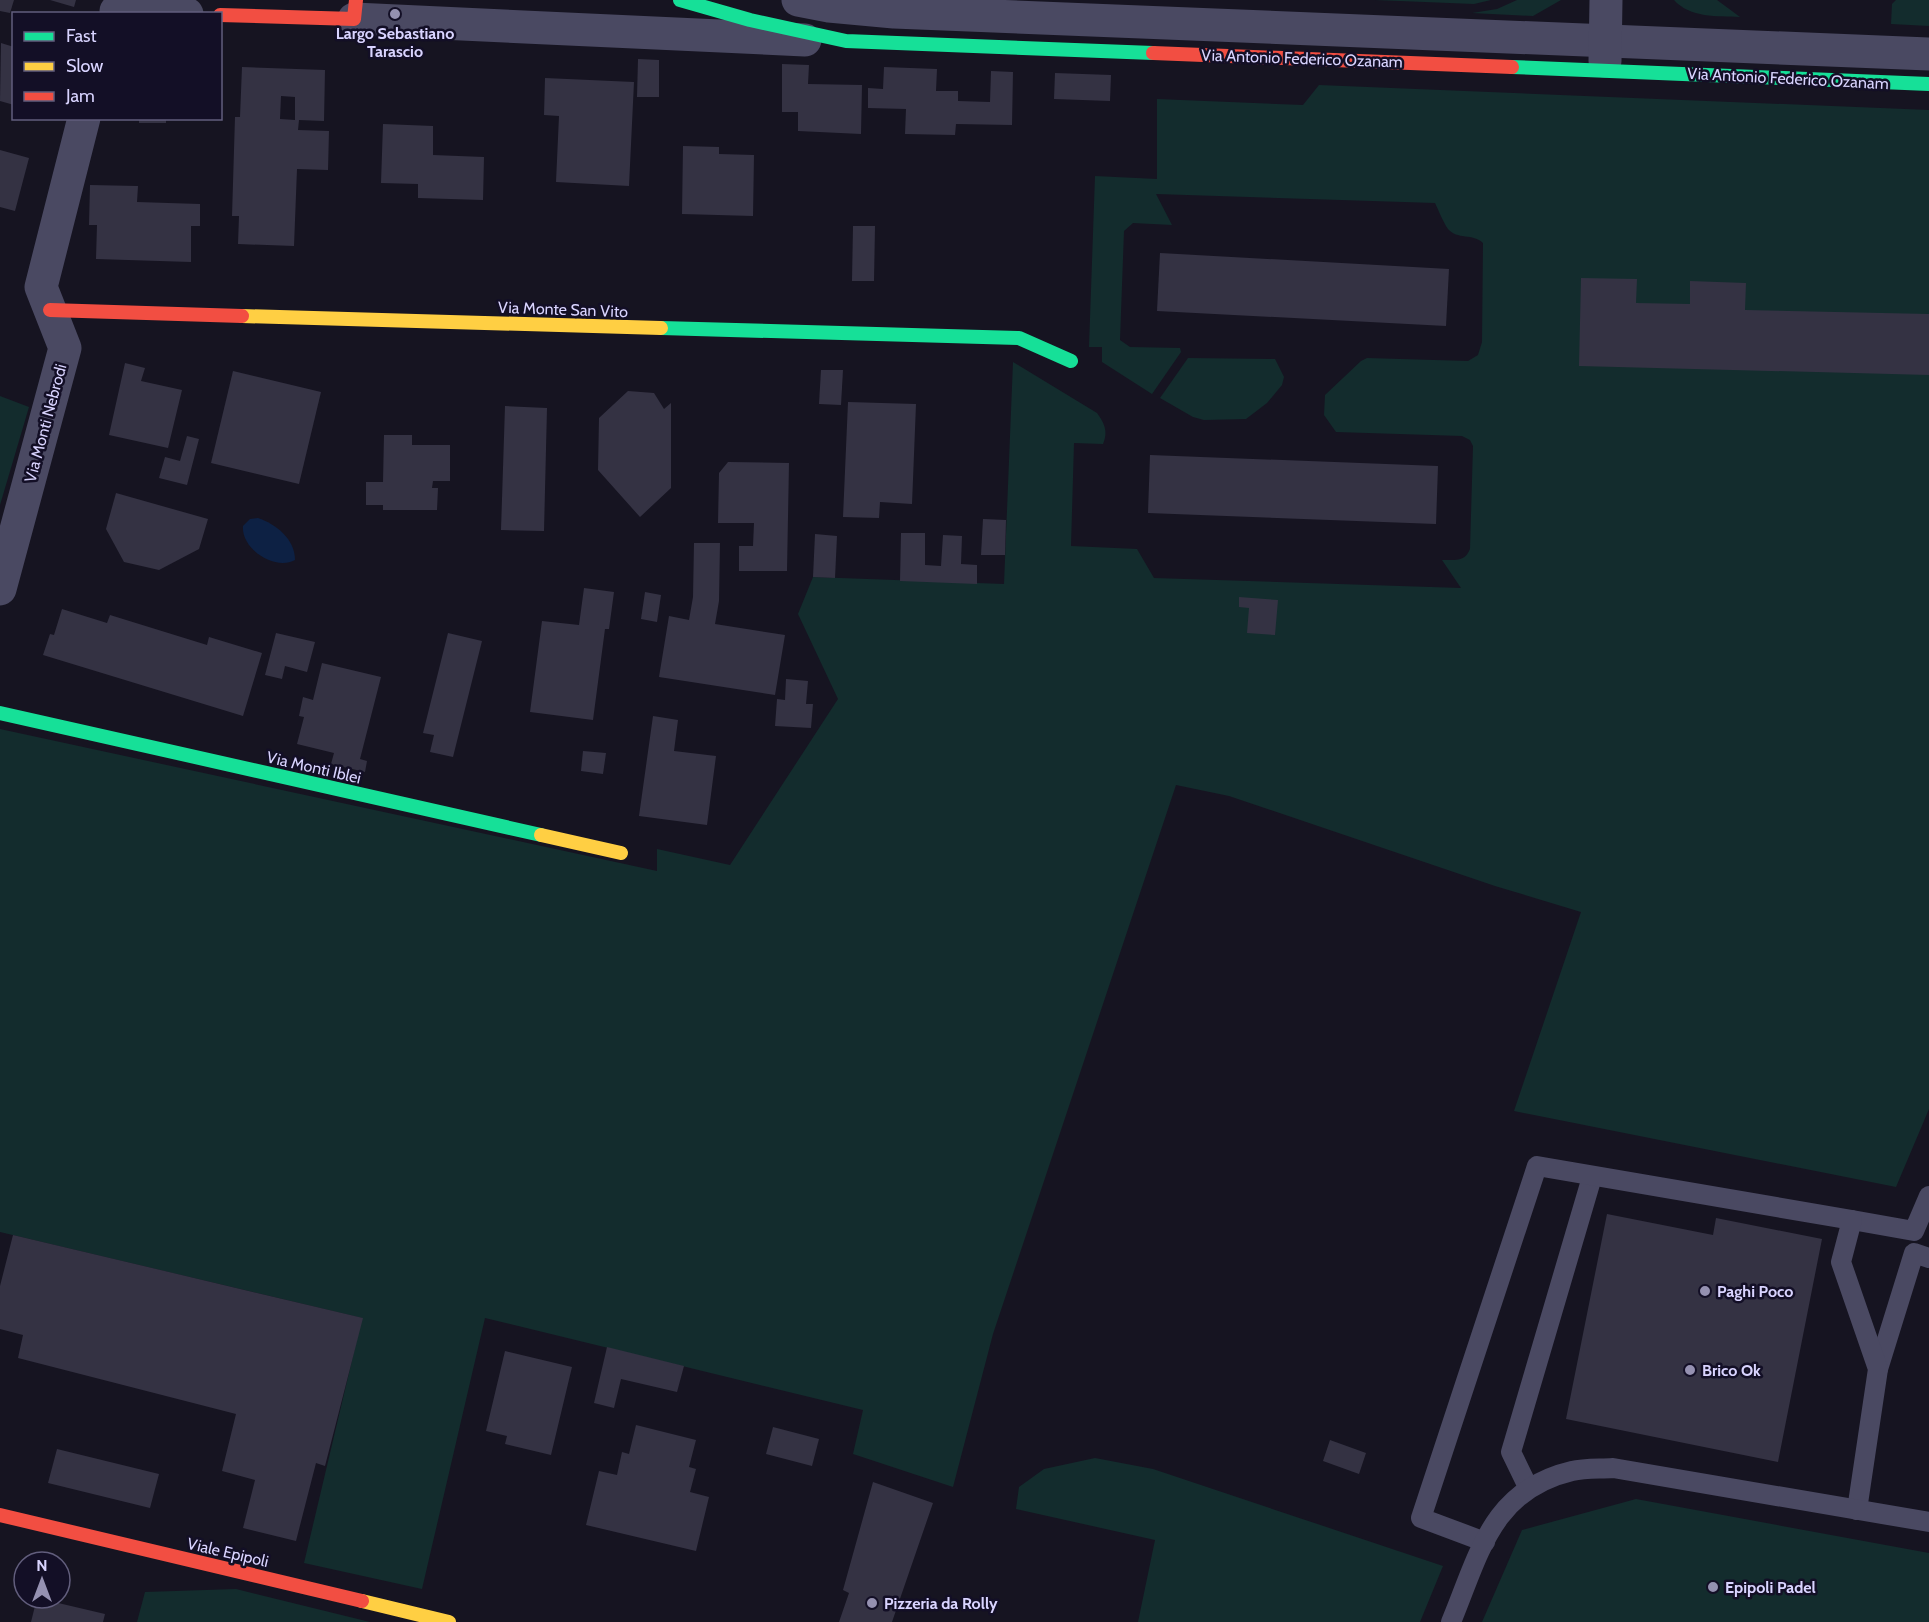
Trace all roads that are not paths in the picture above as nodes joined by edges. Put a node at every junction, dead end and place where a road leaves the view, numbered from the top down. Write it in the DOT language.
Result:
graph roads {
  1 [pos="680,0"];
  2 [pos="798,0"];
  3 [pos="1606,0"];
  4 [pos="116,8"];
  5 [pos="355,10"];
  6 [pos="163,12"];
  7 [pos="222,15"];
  8 [pos="846,41"];
  9 [pos="1929,54"];
  10 [pos="1605,55"];
  11 [pos="1929,84"];
  12 [pos="83,120"];
  13 [pos="50,310"];
  14 [pos="1071,361"];
  15 [pos="0,589"];
  16 [pos="0,713"];
  17 [pos="621,853"];
  18 [pos="1592,1177"];
  19 [pos="1929,1196"];
  20 [pos="1851,1220"];
  21 [pos="1929,1258"];
  22 [pos="1878,1369"];
  23 [pos="1528,1487"];
  24 [pos="1857,1510"];
  25 [pos="3,1520"];
  26 [pos="1929,1522"];
  27 [pos="1485,1542"];
  28 [pos="449,1622"];
  29 [pos="1451,1622"];
  1 -- 8 [label="street, Via Antonio Federico Ozanam"];
  2 -- 10 [label="street, Via Antonio Federico Ozanam"];
  3 -- 10 [label="street"];
  4 -- 6 [label="street"];
  5 -- 7 [label="street"];
  5 -- 8 [label="street"];
  8 -- 10 [label="street, Via Antonio Federico Ozanam"];
  9 -- 10 [label="street, Via Antonio Federico Ozanam"];
  10 -- 11 [label="street, Via Antonio Federico Ozanam"];
  12 -- 13 [label="street, Via Monti Nebrodi"];
  13 -- 14 [label="street, Via Monte San Vito"];
  13 -- 15 [label="street, Via Monti Nebrodi"];
  16 -- 17 [label="street, Via Monti Iblei"];
  18 -- 20 [label="lane"];
  18 -- 23 [label="lane"];
  18 -- 27 [label="lane"];
  19 -- 20 [label="lane"];
  20 -- 22 [label="lane"];
  21 -- 22 [label="lane"];
  22 -- 24 [label="lane"];
  23 -- 24 [label="lane"];
  23 -- 27 [label="lane"];
  24 -- 26 [label="lane"];
  25 -- 28 [label="street, Viale Epipoli"];
  27 -- 29 [label="lane"];
}
